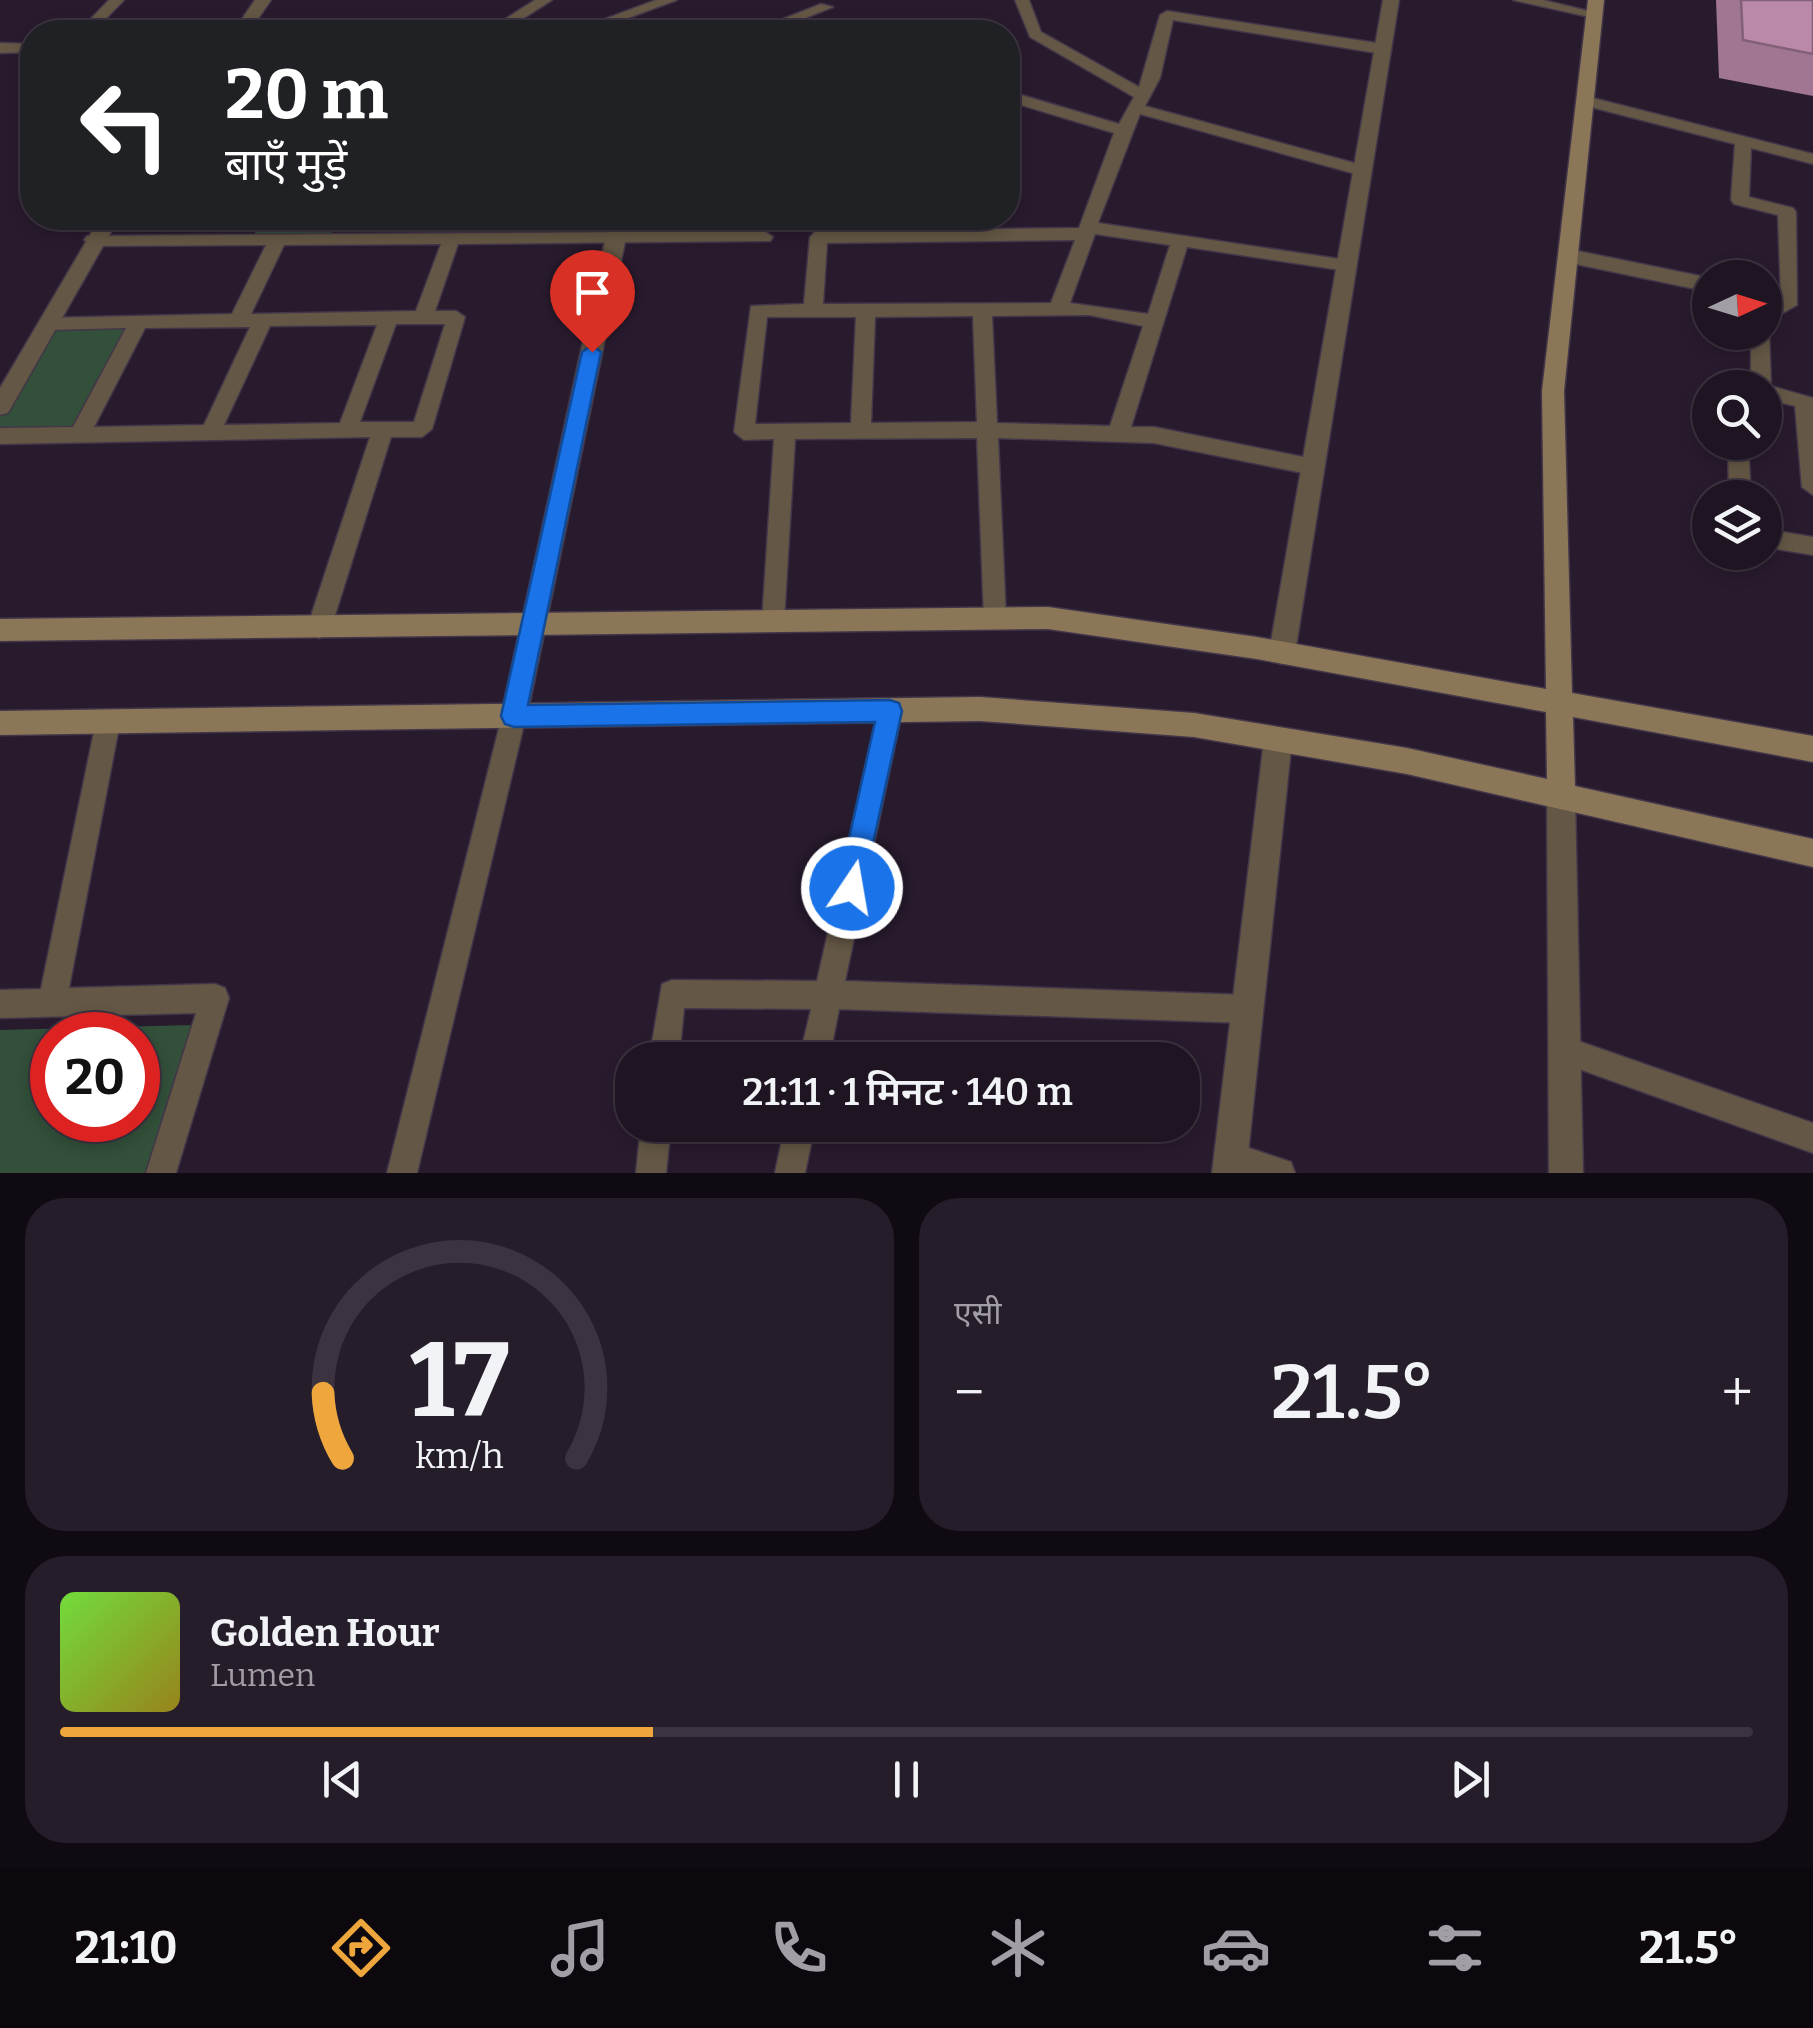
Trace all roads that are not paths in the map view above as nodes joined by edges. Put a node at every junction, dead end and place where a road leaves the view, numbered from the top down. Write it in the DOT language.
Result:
graph roads {
  1 [pos="116,0"];
  2 [pos="545,0"];
  3 [pos="670,0"];
  4 [pos="1022,0"];
  5 [pos="1391,0"];
  6 [pos="1520,0"];
  7 [pos="826,7"];
  8 [pos="1595,7"];
  9 [pos="97,20"];
  10 [pos="515,20"];
  11 [pos="612,20"];
  12 [pos="790,20"];
  13 [pos="1383,49"];
  14 [pos="1020,100"];
  15 [pos="1139,101"];
  16 [pos="1584,101"];
  17 [pos="1123,131"];
  18 [pos="1744,141"];
  19 [pos="1813,159"];
  20 [pos="1363,171"];
  21 [pos="1020,228"];
  22 [pos="101,230"];
  23 [pos="253,230"];
  24 [pos="335,230"];
  25 [pos="483,230"];
  26 [pos="563,230"];
  27 [pos="617,230"];
  28 [pos="676,230"];
  29 [pos="826,230"];
  30 [pos="915,230"];
  31 [pos="1087,231"];
  32 [pos="481,236"];
  33 [pos="764,236"];
  34 [pos="452,237"];
  35 [pos="818,237"];
  36 [pos="278,238"];
  37 [pos="332,238"];
  38 [pos="249,239"];
  39 [pos="1181,239"];
  40 [pos="94,240"];
  41 [pos="1568,256"];
  42 [pos="1347,265"];
  43 [pos="1692,281"];
  44 [pos="1790,301"];
  45 [pos="1782,306"];
  46 [pos="1813,307"];
  47 [pos="866,310"];
  48 [pos="982,310"];
  49 [pos="1058,310"];
  50 [pos="813,311"];
  51 [pos="423,317"];
  52 [pos="389,318"];
  53 [pos="238,320"];
  54 [pos="263,320"];
  55 [pos="139,322"];
  56 [pos="1157,322"];
  57 [pos="48,323"];
  58 [pos="1782,395"];
  59 [pos="0,407"];
  60 [pos="348,430"];
  61 [pos="384,430"];
  62 [pos="987,430"];
  63 [pos="861,431"];
  64 [pos="785,432"];
  65 [pos="210,433"];
  66 [pos="1118,434"];
  67 [pos="79,435"];
  68 [pos="0,436"];
  69 [pos="1313,467"];
  70 [pos="1813,487"];
  71 [pos="1782,541"];
  72 [pos="1813,546"];
  73 [pos="995,619"];
  74 [pos="774,622"];
  75 [pos="535,624"];
  76 [pos="319,628"];
  77 [pos="0,630"];
  78 [pos="1282,652"];
  79 [pos="1558,702"];
  80 [pos="890,711"];
  81 [pos="514,716"];
  82 [pos="108,722"];
  83 [pos="0,723"];
  84 [pos="1278,740"];
  85 [pos="1813,749"];
  86 [pos="1561,796"];
  87 [pos="1813,853"];
  88 [pos="829,995"];
  89 [pos="52,1002"];
  90 [pos="0,1004"];
  91 [pos="1247,1009"];
  92 [pos="666,1042"];
  93 [pos="818,1042"];
  94 [pos="1564,1050"];
  95 [pos="1813,1138"];
  96 [pos="654,1142"];
  97 [pos="796,1142"];
  98 [pos="1230,1165"];
  99 [pos="162,1173"];
  100 [pos="402,1173"];
  101 [pos="650,1173"];
  102 [pos="790,1173"];
  103 [pos="1280,1173"];
  104 [pos="1566,1173"];
  1 -- 9 [label="lane"];
  2 -- 10 [label="lane"];
  3 -- 11 [label="lane"];
  4 -- 15 [label="lane"];
  5 -- 13 [label="street"];
  6 -- 8 [label="lane"];
  7 -- 12 [label="lane"];
  8 -- 16 [label="street"];
  13 -- 15 [label="lane"];
  13 -- 20 [label="street"];
  14 -- 17 [label="lane"];
  15 -- 17 [label="lane"];
  15 -- 20 [label="lane"];
  16 -- 18 [label="lane"];
  16 -- 41 [label="street"];
  17 -- 31 [label="lane"];
  18 -- 19 [label="lane"];
  18 -- 44 [label="lane"];
  20 -- 42 [label="street"];
  21 -- 31 [label="lane"];
  22 -- 40 [label="street"];
  23 -- 38 [label="lane"];
  24 -- 37 [label="lane"];
  25 -- 32 [label="lane"];
  26 -- 32 [label="lane"];
  27 -- 75 [label="street"];
  28 -- 33 [label="lane"];
  29 -- 35 [label="lane"];
  30 -- 35 [label="lane"];
  31 -- 39 [label="lane"];
  31 -- 49 [label="lane"];
  32 -- 34 [label="lane"];
  34 -- 37 [label="lane"];
  34 -- 51 [label="lane"];
  35 -- 50 [label="lane"];
  36 -- 37 [label="lane"];
  36 -- 38 [label="lane"];
  36 -- 53 [label="lane"];
  38 -- 40 [label="lane"];
  39 -- 42 [label="lane"];
  39 -- 56 [label="lane"];
  40 -- 57 [label="street"];
  41 -- 43 [label="street"];
  41 -- 79 [label="street"];
  42 -- 69 [label="street"];
  44 -- 45 [label="lane"];
  44 -- 46 [label="lane"];
  47 -- 48 [label="lane"];
  47 -- 50 [label="lane"];
  47 -- 63 [label="lane"];
  48 -- 49 [label="lane"];
  48 -- 62 [label="lane"];
  49 -- 56 [label="lane"];
  50 -- 64 [label="lane"];
  51 -- 52 [label="lane"];
  51 -- 61 [label="lane"];
  52 -- 54 [label="lane"];
  52 -- 60 [label="lane"];
  53 -- 54 [label="lane"];
  53 -- 55 [label="lane"];
  54 -- 65 [label="lane"];
  55 -- 57 [label="lane"];
  55 -- 67 [label="lane"];
  56 -- 66 [label="lane"];
  57 -- 59 [label="street"];
  58 -- 70 [label="lane"];
  60 -- 61 [label="lane"];
  60 -- 65 [label="lane"];
  61 -- 76 [label="lane"];
  62 -- 63 [label="lane"];
  62 -- 66 [label="lane"];
  62 -- 73 [label="lane"];
  63 -- 64 [label="lane"];
  64 -- 74 [label="lane"];
  65 -- 67 [label="lane"];
  66 -- 69 [label="lane"];
  67 -- 68 [label="lane"];
  69 -- 78 [label="street"];
  71 -- 72 [label="lane"];
  73 -- 74 [label="street"];
  73 -- 78 [label="street"];
  74 -- 75 [label="street"];
  75 -- 76 [label="street"];
  75 -- 81 [label="street"];
  76 -- 77 [label="street"];
  78 -- 79 [label="street"];
  79 -- 85 [label="street"];
  79 -- 86 [label="street"];
  80 -- 81 [label="street"];
  80 -- 84 [label="street"];
  80 -- 88 [label="lane"];
  81 -- 82 [label="street"];
  81 -- 100 [label="lane"];
  82 -- 83 [label="street"];
  82 -- 89 [label="lane"];
  84 -- 86 [label="street"];
  84 -- 91 [label="street"];
  86 -- 87 [label="street"];
  86 -- 94 [label="street"];
  88 -- 91 [label="lane"];
  88 -- 92 [label="lane"];
  88 -- 93 [label="lane"];
  89 -- 90 [label="lane"];
  89 -- 99 [label="lane"];
  91 -- 98 [label="street"];
  94 -- 95 [label="lane"];
  94 -- 104 [label="street"];
  96 -- 101 [label="lane"];
  97 -- 102 [label="lane"];
  98 -- 103 [label="lane"];
}
